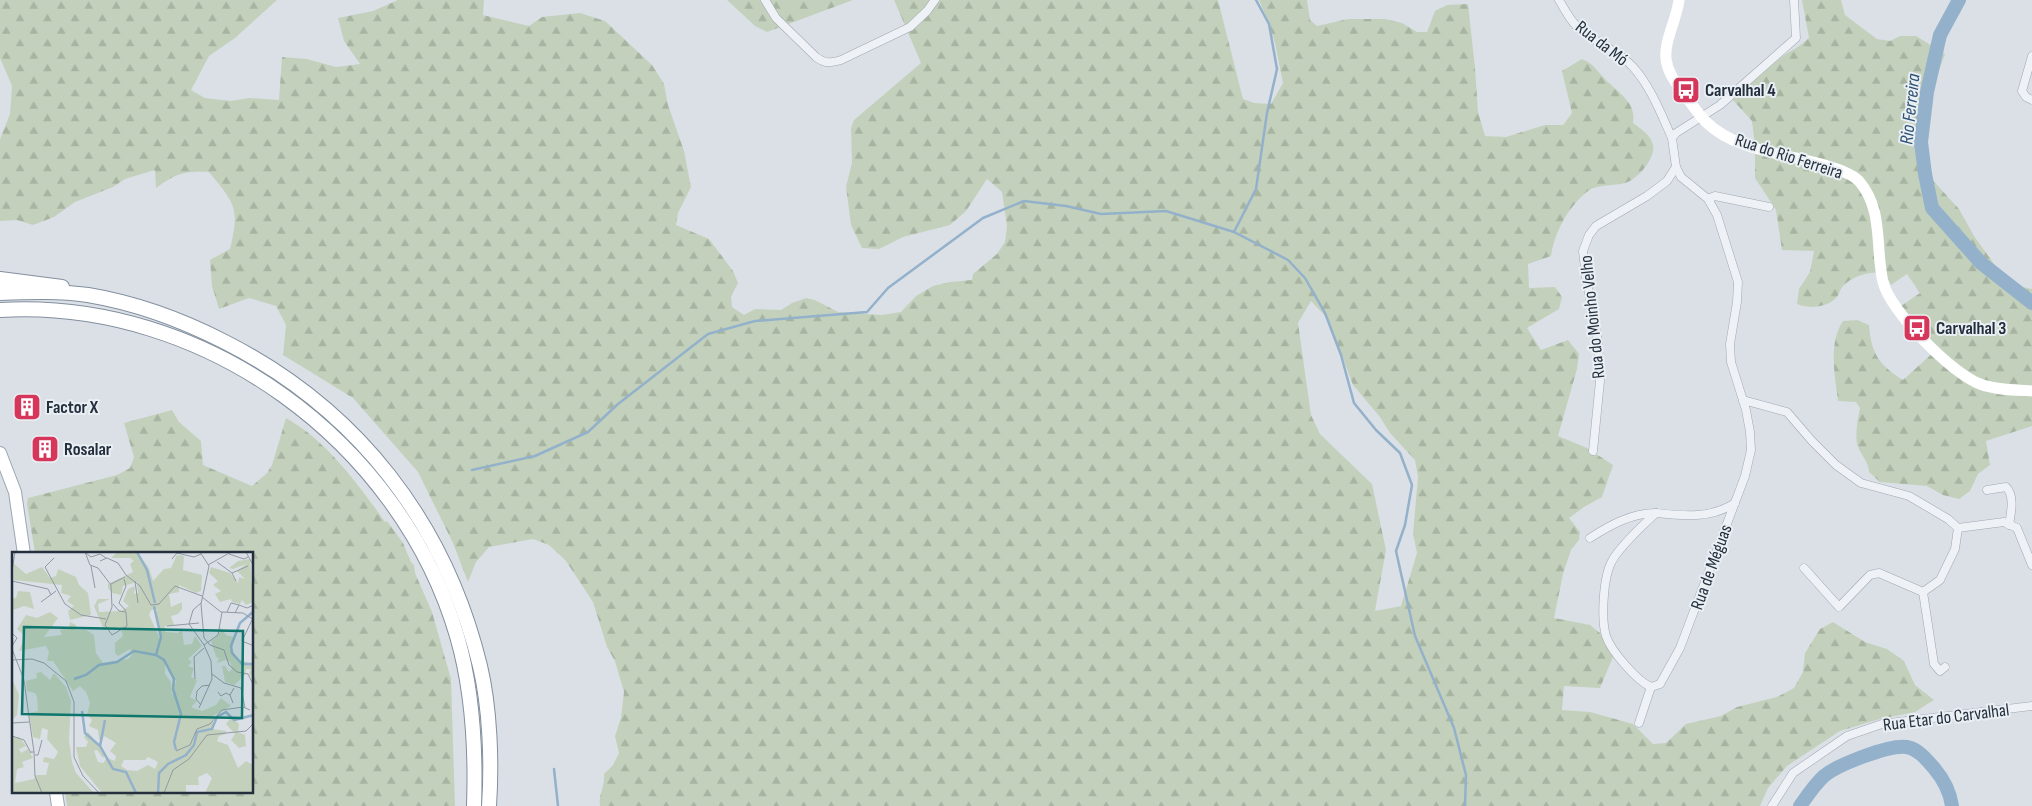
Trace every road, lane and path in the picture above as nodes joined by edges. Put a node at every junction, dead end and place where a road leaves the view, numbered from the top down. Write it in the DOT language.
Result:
graph roads {
  1 [pos="765,0"];
  2 [pos="935,0"];
  3 [pos="1559,0"];
  4 [pos="1679,0"];
  5 [pos="1794,0"];
  6 [pos="2032,56"];
  7 [pos="2032,100"];
  8 [pos="1703,118"];
  9 [pos="1672,138"];
  10 [pos="1676,167"];
  11 [pos="1708,198"];
  12 [pos="1769,207"];
  13 [pos="0,278"];
  14 [pos="0,293"];
  15 [pos="87,295"];
  16 [pos="0,310"];
  17 [pos="2032,391"];
  18 [pos="1743,400"];
  19 [pos="1593,451"];
  20 [pos="0,453"];
  21 [pos="1987,490"];
  22 [pos="1735,502"];
  23 [pos="1656,513"];
  24 [pos="2010,525"];
  25 [pos="1958,528"];
  26 [pos="1590,538"];
  27 [pos="24,552"];
  28 [pos="2032,564"];
  29 [pos="1804,568"];
  30 [pos="1923,592"];
  31 [pos="1945,667"];
  32 [pos="1651,687"];
  33 [pos="2032,706"];
  34 [pos="1639,723"];
  35 [pos="474,806"];
  36 [pos="489,806"];
  37 [pos="1772,806"];
  1 -- 2 [label="street"];
  3 -- 9 [label="street, Rua da Mó"];
  4 -- 8 [label="street, Rua do Rio Ferreira"];
  5 -- 8 [label="street"];
  6 -- 7 [label="street"];
  8 -- 9 [label="street"];
  8 -- 17 [label="street, Rua do Rio Ferreira"];
  9 -- 10 [label="street, Rua da Mó"];
  10 -- 11 [label="street"];
  10 -- 19 [label="street, Rua do Moinho Velho"];
  11 -- 12 [label="street"];
  11 -- 18 [label="street, Rua de Méguas"];
  13 -- 15 [label="highway"];
  14 -- 15 [label="highway"];
  15 -- 36 [label="highway"];
  16 -- 35 [label="highway"];
  18 -- 22 [label="street, Rua de Méguas"];
  18 -- 25 [label="street"];
  20 -- 27 [label="main road"];
  21 -- 24 [label="street"];
  22 -- 23 [label="street"];
  22 -- 32 [label="street, Rua de Méguas"];
  23 -- 26 [label="street"];
  23 -- 32 [label="street"];
  24 -- 25 [label="street"];
  24 -- 28 [label="street"];
  25 -- 30 [label="street"];
  29 -- 30 [label="street"];
  30 -- 31 [label="street"];
  32 -- 34 [label="street, Rua de Méguas"];
  33 -- 37 [label="street, Rua Etar do Carvalhal"];
}
